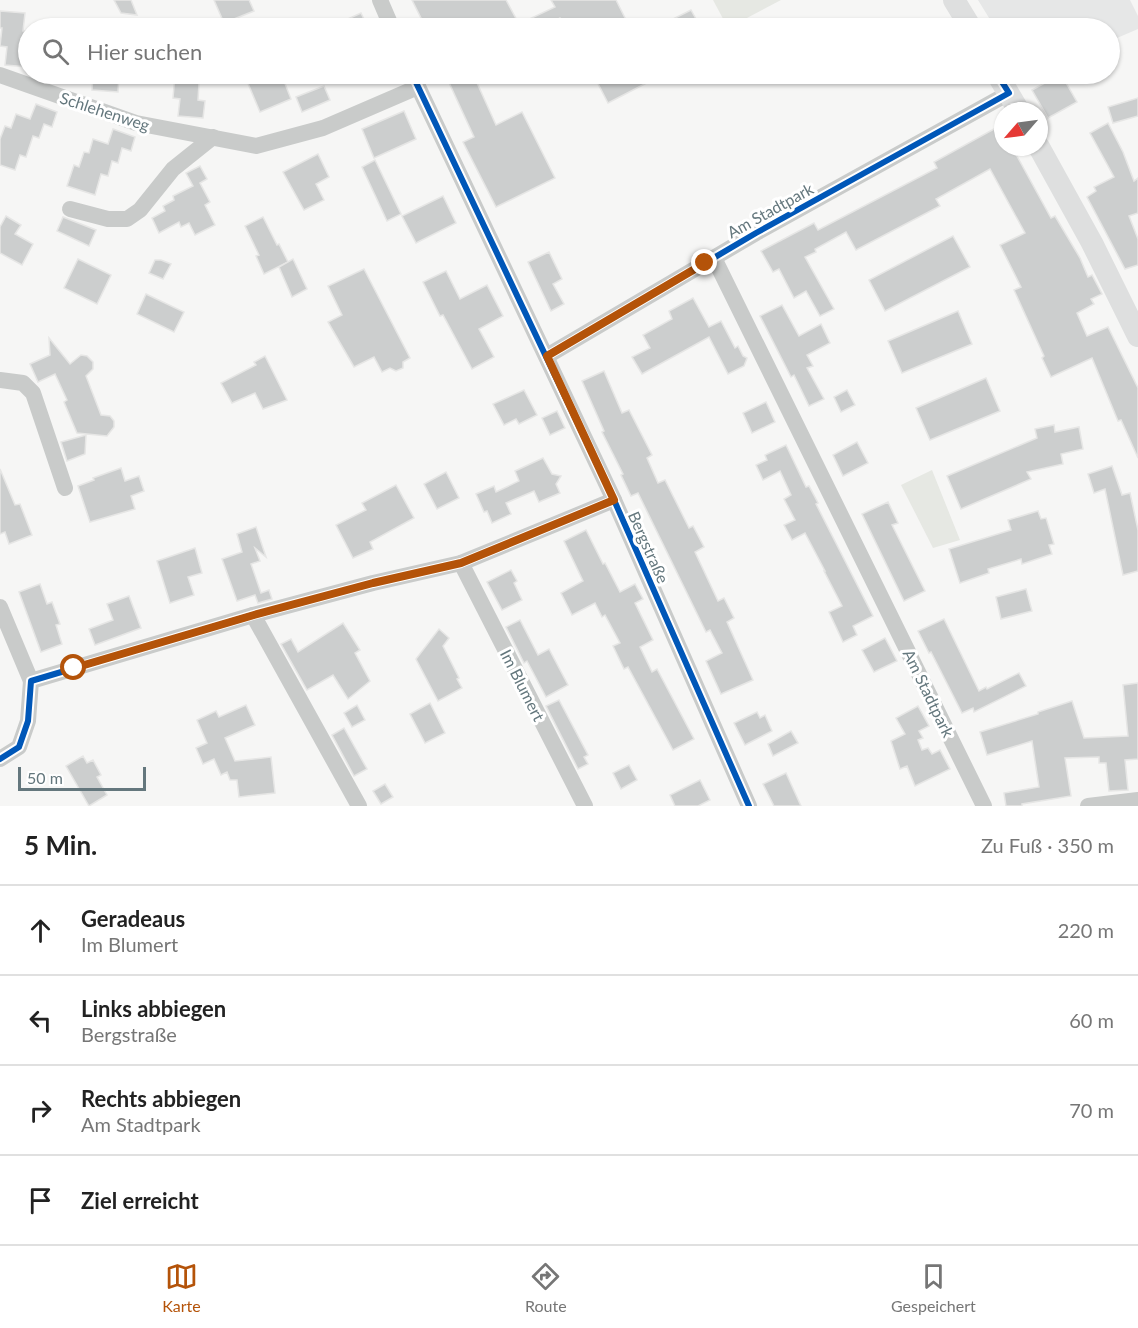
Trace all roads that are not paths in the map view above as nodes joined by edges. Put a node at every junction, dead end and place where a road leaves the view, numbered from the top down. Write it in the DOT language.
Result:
graph roads {
  1 [pos="380,0"];
  2 [pos="954,0"];
  3 [pos="388,18"];
  4 [pos="965,18"];
  5 [pos="0,75"];
  6 [pos="18,81"];
  7 [pos="26,84"];
  8 [pos="407,84"];
  9 [pos="417,84"];
  10 [pos="1003,84"];
  11 [pos="1014,102"];
  12 [pos="994,112"];
  13 [pos="213,137"];
  14 [pos="1044,156"];
  15 [pos="70,209"];
  16 [pos="714,258"];
  17 [pos="1138,336"];
  18 [pos="547,356"];
  19 [pos="0,380"];
  20 [pos="65,488"];
  21 [pos="614,500"];
  22 [pos="461,563"];
  23 [pos="0,607"];
  24 [pos="254,615"];
  25 [pos="31,681"];
  26 [pos="0,759"];
  27 [pos="1138,800"];
  28 [pos="359,806"];
  29 [pos="585,806"];
  30 [pos="749,806"];
  31 [pos="984,806"];
  32 [pos="1088,806"];
  1 -- 3 [label="street"];
  2 -- 4 [label="street"];
  5 -- 6 [label="street, Schlehenweg"];
  7 -- 13 [label="street, Schlehenweg"];
  8 -- 13 [label="street, Schlehenweg"];
  9 -- 18 [label="street, Bergstraße"];
  10 -- 11 [label="street"];
  12 -- 16 [label="street, Am Stadtpark"];
  13 -- 15 [label="street"];
  14 -- 17 [label="street"];
  16 -- 18 [label="street, Am Stadtpark"];
  16 -- 31 [label="street, Am Stadtpark"];
  18 -- 21 [label="street, Bergstraße"];
  19 -- 20 [label="street"];
  21 -- 22 [label="street"];
  21 -- 30 [label="street, Bergstraße"];
  22 -- 24 [label="street"];
  22 -- 29 [label="street, Im Blumert"];
  23 -- 25 [label="street"];
  24 -- 25 [label="street"];
  24 -- 28 [label="street"];
  25 -- 26 [label="street"];
  27 -- 32 [label="street"];
}
